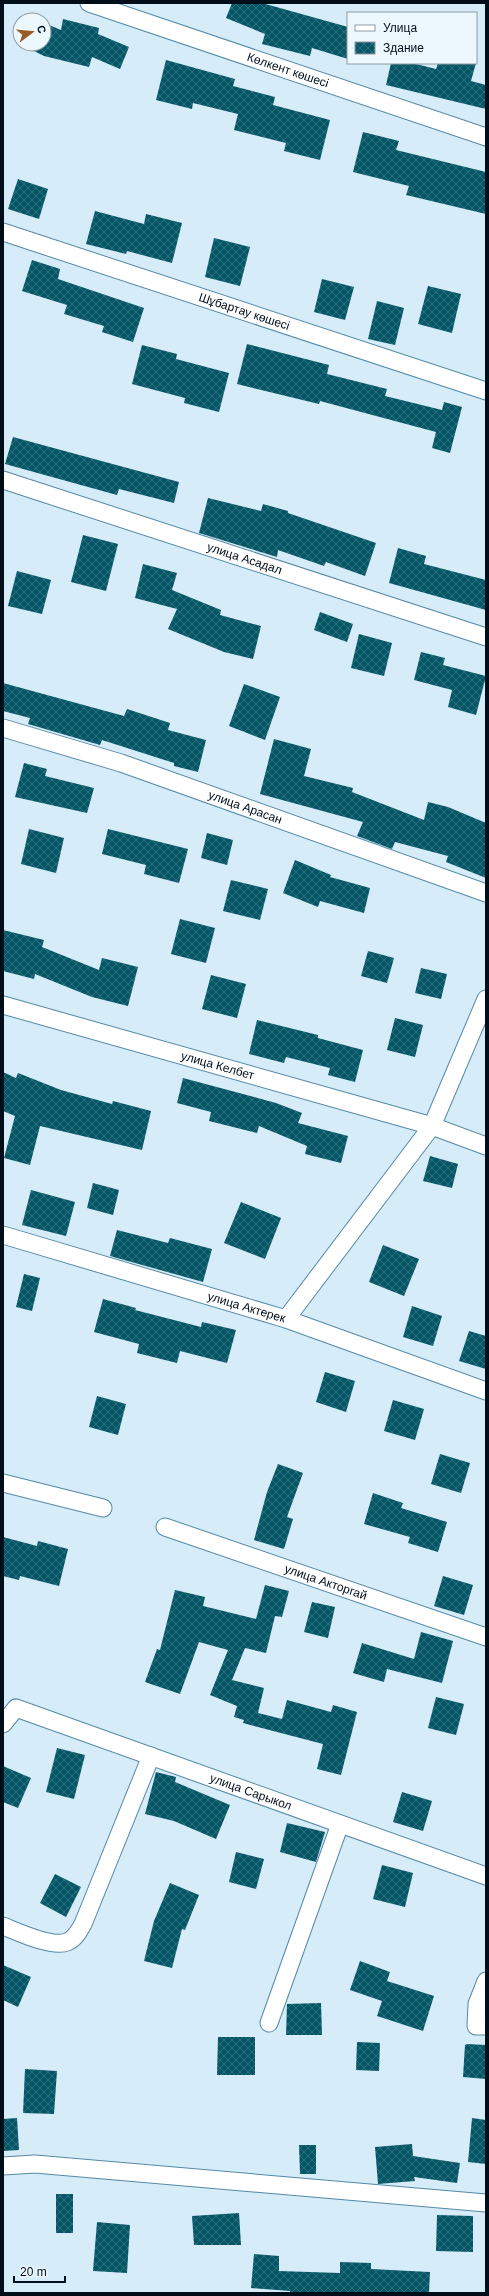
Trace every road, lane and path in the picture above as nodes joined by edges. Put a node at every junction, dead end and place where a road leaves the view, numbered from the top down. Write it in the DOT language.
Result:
graph roads {
  1 [pos="89,3"];
  2 [pos="486,137"];
  3 [pos="3,232"];
  4 [pos="486,391"];
  5 [pos="3,480"];
  6 [pos="486,637"];
  7 [pos="3,728"];
  8 [pos="486,893"];
  9 [pos="486,999"];
  10 [pos="3,1005"];
  11 [pos="432,1126"];
  12 [pos="486,1146"];
  13 [pos="3,1235"];
  14 [pos="286,1319"];
  15 [pos="486,1391"];
  16 [pos="3,1483"];
  17 [pos="103,1508"];
  18 [pos="165,1527"];
  19 [pos="486,1637"];
  20 [pos="3,1724"];
  21 [pos="151,1756"];
  22 [pos="340,1824"];
  23 [pos="486,1876"];
  24 [pos="3,1926"];
  25 [pos="486,1980"];
  26 [pos="270,2023"];
  27 [pos="486,2026"];
  28 [pos="3,2166"];
  29 [pos="486,2203"];
  1 -- 2 [label="street, Көлкент көшесі"];
  3 -- 4 [label="street, Шұбартау көшесі"];
  5 -- 6 [label="street, улица Асадал"];
  7 -- 8 [label="street, улица Арасан"];
  9 -- 11 [label="street"];
  10 -- 11 [label="street, улица Келбет"];
  11 -- 12 [label="street, улица Келбет"];
  11 -- 14 [label="street"];
  13 -- 14 [label="street, улица Актерек"];
  14 -- 15 [label="street, улица Актерек"];
  16 -- 17 [label="street"];
  18 -- 19 [label="street, улица Акторгай"];
  20 -- 21 [label="street, улица Сарыкол"];
  21 -- 22 [label="street, улица Сарыкол"];
  21 -- 24 [label="street"];
  22 -- 23 [label="street, улица Сарыкол"];
  22 -- 26 [label="street"];
  25 -- 27 [label="street"];
  28 -- 29 [label="street"];
}
